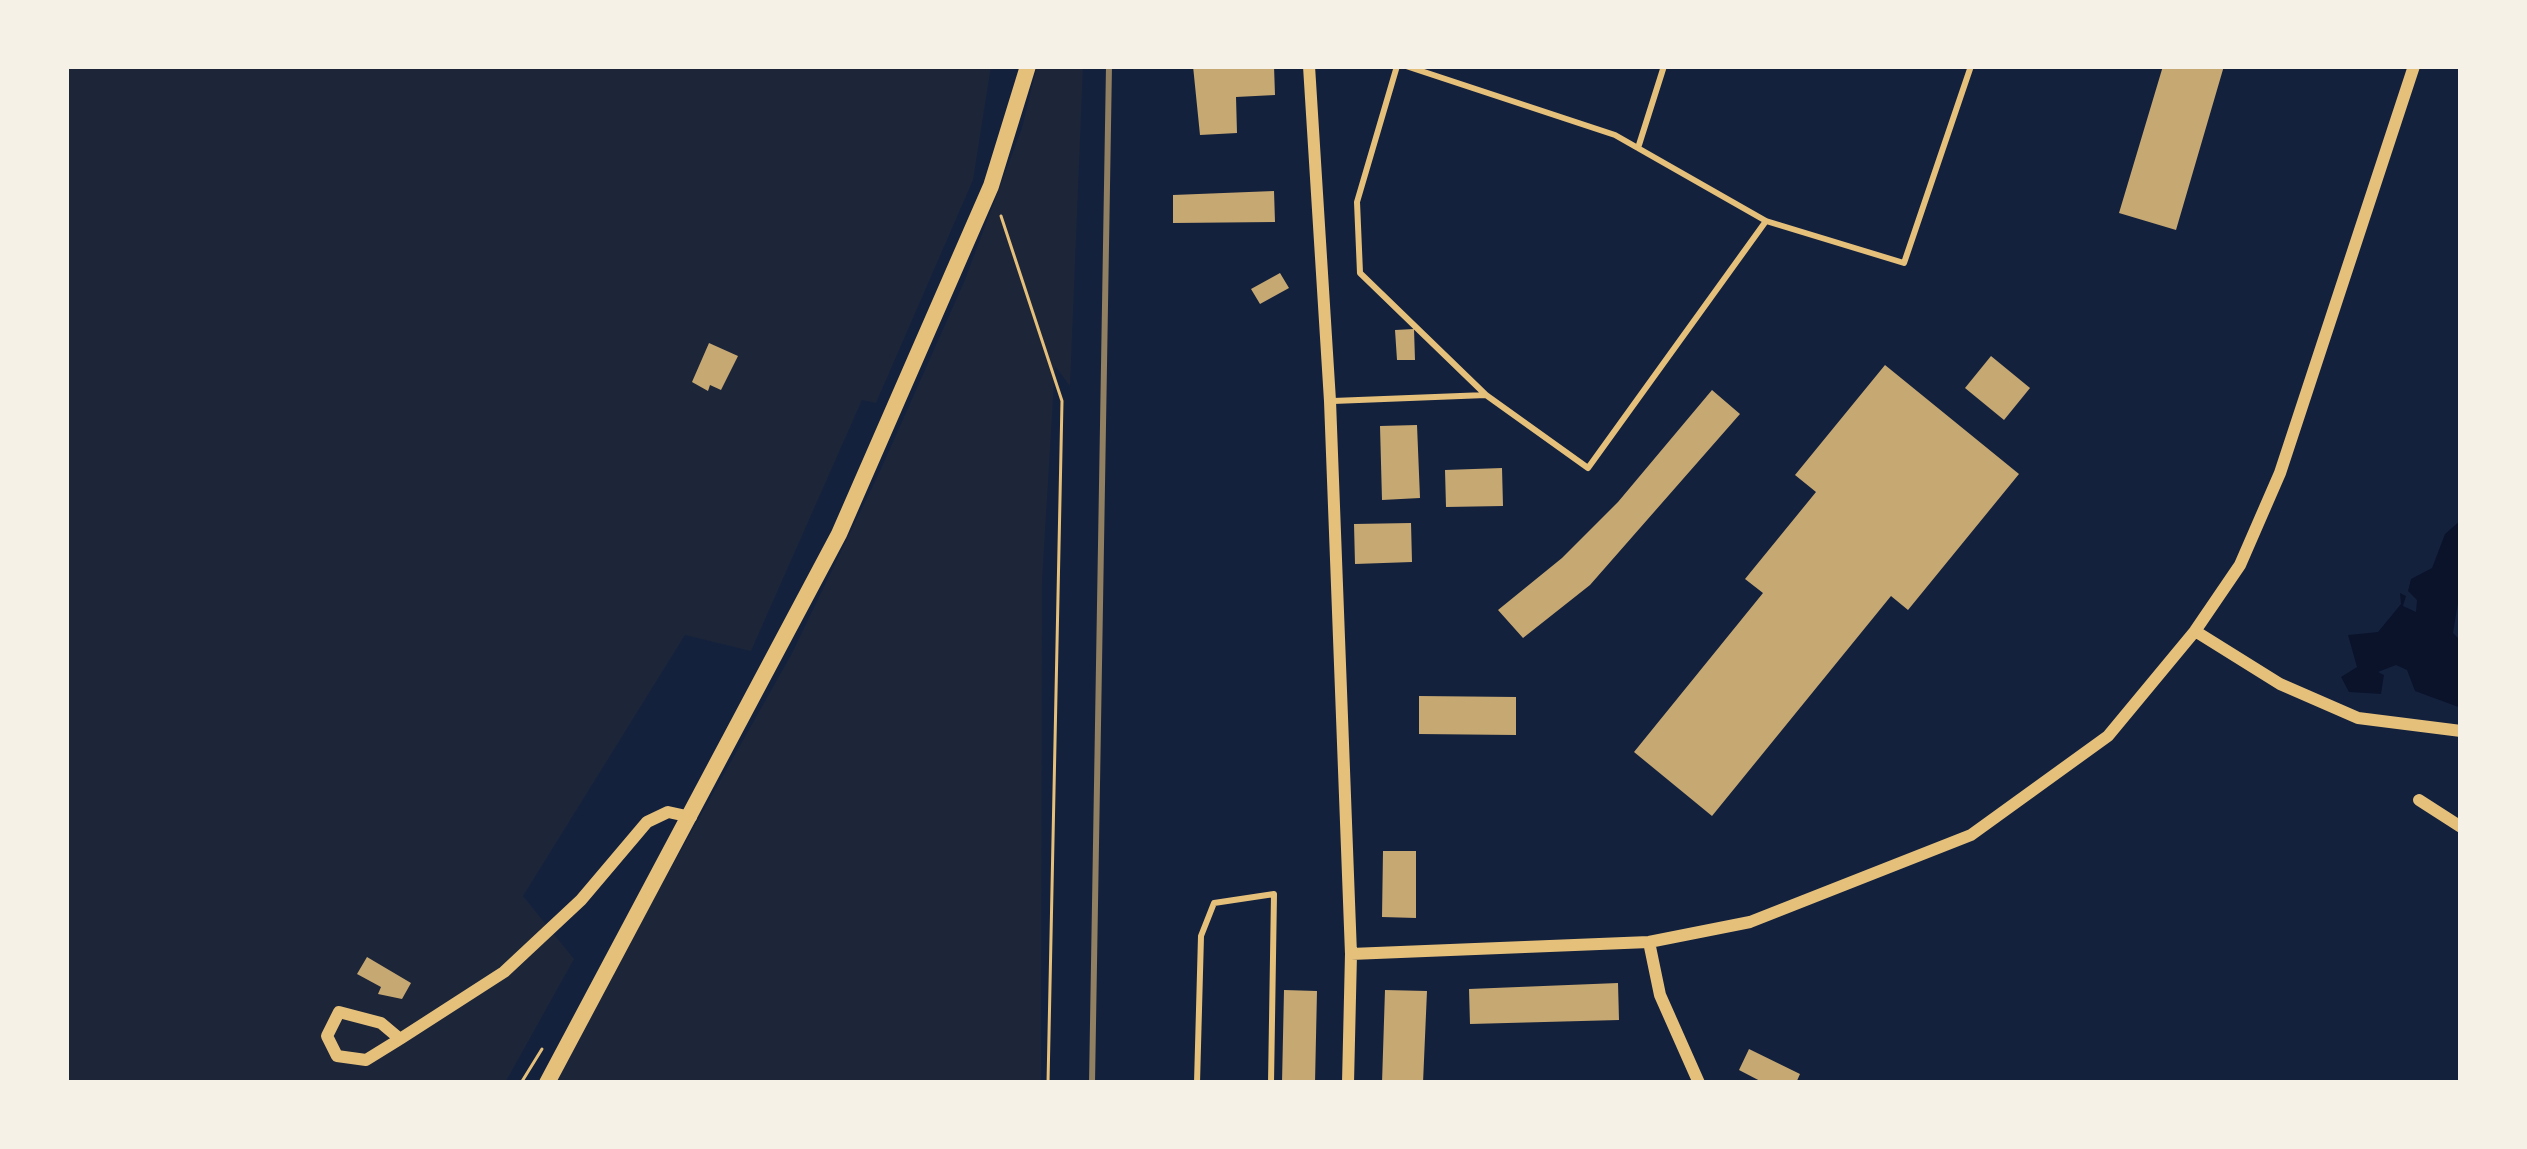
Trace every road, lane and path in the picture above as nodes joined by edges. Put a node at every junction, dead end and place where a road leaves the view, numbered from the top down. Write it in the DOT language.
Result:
graph roads {
  1 [pos="1028,66"];
  2 [pos="1310,66"];
  3 [pos="1397,66"];
  4 [pos="1406,66"];
  5 [pos="1664,66"];
  6 [pos="1971,66"];
  7 [pos="2414,66"];
  8 [pos="1638,148"];
  9 [pos="991,186"];
  10 [pos="1766,221"];
  11 [pos="1486,395"];
  12 [pos="1330,401"];
  13 [pos="2195,631"];
  14 [pos="2461,731"];
  15 [pos="2419,800"];
  16 [pos="691,817"];
  17 [pos="2461,827"];
  18 [pos="1649,942"];
  19 [pos="1351,955"];
  20 [pos="400,1039"];
  21 [pos="547,1083"];
  22 [pos="1048,1083"];
  23 [pos="1197,1083"];
  24 [pos="1270,1083"];
  25 [pos="1348,1083"];
  26 [pos="1699,1083"];
  1 -- 9 [label="street"];
  2 -- 12 [label="street"];
  3 -- 11 [label="lane"];
  4 -- 8 [label="lane"];
  5 -- 8 [label="lane"];
  6 -- 10 [label="lane"];
  7 -- 13 [label="street"];
  8 -- 10 [label="lane"];
  9 -- 16 [label="street"];
  9 -- 22 [label="path"];
  10 -- 11 [label="lane"];
  11 -- 12 [label="lane"];
  12 -- 19 [label="street"];
  13 -- 14 [label="street"];
  13 -- 18 [label="street"];
  15 -- 17 [label="street"];
  16 -- 20 [label="street"];
  16 -- 21 [label="street"];
  18 -- 19 [label="street"];
  18 -- 26 [label="street"];
  19 -- 25 [label="street"];
  20 -- 20 [label="street"];
  23 -- 24 [label="lane"];
}
